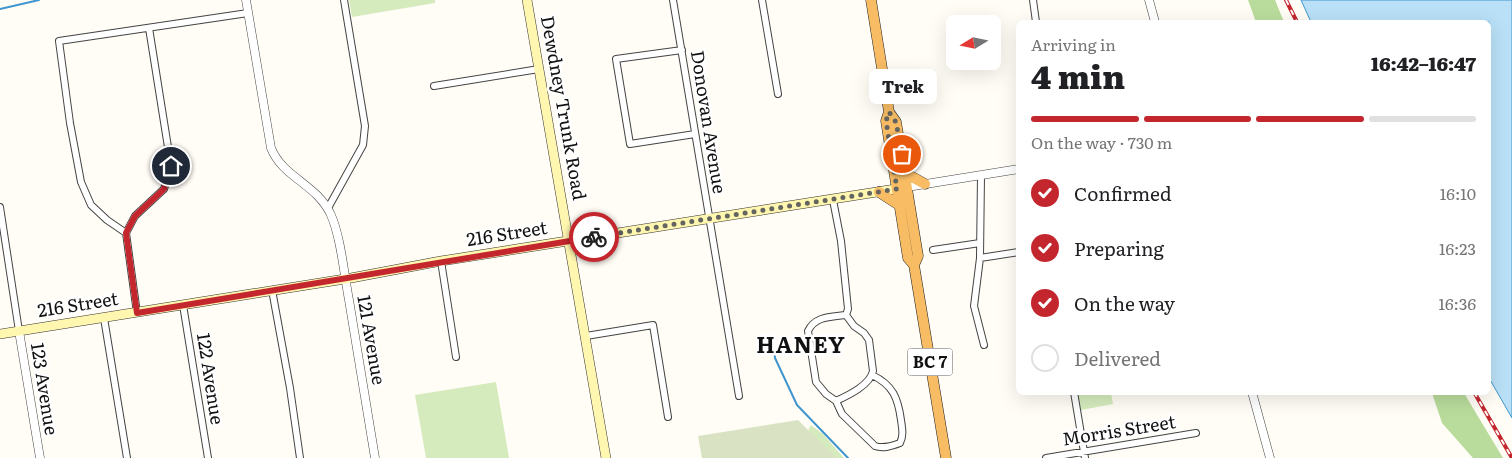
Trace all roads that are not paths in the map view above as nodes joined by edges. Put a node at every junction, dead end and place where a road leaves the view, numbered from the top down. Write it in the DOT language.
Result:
graph roads {
  1 [pos="246,0"];
  2 [pos="344,0"];
  3 [pos="527,0"];
  4 [pos="674,0"];
  5 [pos="762,0"];
  6 [pos="871,0"];
  7 [pos="1033,0"];
  8 [pos="1149,0"];
  9 [pos="248,12"];
  10 [pos="1036,20"];
  11 [pos="1154,20"];
  12 [pos="149,28"];
  13 [pos="682,50"];
  14 [pos="539,69"];
  15 [pos="434,86"];
  16 [pos="778,94"];
  17 [pos="889,112"];
  18 [pos="695,134"];
  19 [pos="1016,169"];
  20 [pos="905,173"];
  21 [pos="981,175"];
  22 [pos="925,184"];
  23 [pos="902,188"];
  24 [pos="879,192"];
  25 [pos="833,200"];
  26 [pos="899,205"];
  27 [pos="0,207"];
  28 [pos="328,208"];
  29 [pos="709,220"];
  30 [pos="126,233"];
  31 [pos="569,241"];
  32 [pos="980,243"];
  33 [pos="933,250"];
  34 [pos="1016,252"];
  35 [pos="980,258"];
  36 [pos="442,261"];
  37 [pos="914,265"];
  38 [pos="345,278"];
  39 [pos="272,290"];
  40 [pos="183,305"];
  41 [pos="137,313"];
  42 [pos="846,315"];
  43 [pos="104,318"];
  44 [pos="19,331"];
  45 [pos="0,334"];
  46 [pos="586,336"];
  47 [pos="984,345"];
  48 [pos="456,357"];
  49 [pos="872,375"];
  50 [pos="1074,395"];
  51 [pos="1253,395"];
  52 [pos="739,396"];
  53 [pos="836,400"];
  54 [pos="668,417"];
  55 [pos="1196,433"];
  56 [pos="1084,455"];
  57 [pos="40,458"];
  58 [pos="127,458"];
  59 [pos="208,458"];
  60 [pos="300,458"];
  61 [pos="375,458"];
  62 [pos="606,458"];
  63 [pos="946,458"];
  64 [pos="1046,458"];
  65 [pos="1270,458"];
  1 -- 9 [label="street"];
  2 -- 28 [label="street"];
  3 -- 14 [label="main road, Dewdney Trunk Road"];
  4 -- 13 [label="street, Donovan Avenue"];
  5 -- 16 [label="street"];
  6 -- 17 [label="highway, BC 7"];
  7 -- 10 [label="street"];
  8 -- 11 [label="street"];
  9 -- 12 [label="street"];
  9 -- 28 [label="street"];
  12 -- 30 [label="street"];
  12 -- 30 [label="street"];
  13 -- 18 [label="street, Donovan Avenue"];
  13 -- 18 [label="street"];
  14 -- 15 [label="street"];
  14 -- 31 [label="main road, Dewdney Trunk Road"];
  17 -- 20 [label="highway, BC 7"];
  17 -- 23 [label="highway, BC 7"];
  18 -- 29 [label="street, Donovan Avenue"];
  19 -- 21 [label="street, 216 Street"];
  20 -- 22 [label="highway"];
  20 -- 23 [label="highway, BC 7"];
  21 -- 22 [label="street, 216 Street"];
  21 -- 32 [label="street"];
  22 -- 23 [label="street, 216 Street"];
  23 -- 24 [label="main road, 216 Street"];
  23 -- 26 [label="highway, BC 7"];
  23 -- 37 [label="highway, BC 7"];
  24 -- 25 [label="main road, 216 Street"];
  24 -- 26 [label="highway"];
  25 -- 29 [label="main road, 216 Street"];
  25 -- 42 [label="street"];
  26 -- 37 [label="highway, BC 7"];
  27 -- 44 [label="street, 123 Avenue"];
  28 -- 38 [label="street, 121 Avenue"];
  29 -- 31 [label="main road, 216 Street"];
  29 -- 52 [label="street, Donovan Avenue"];
  30 -- 41 [label="street"];
  31 -- 36 [label="main road, 216 Street"];
  31 -- 46 [label="main road, Dewdney Trunk Road"];
  32 -- 33 [label="street"];
  32 -- 35 [label="street"];
  34 -- 35 [label="street"];
  35 -- 47 [label="street"];
  36 -- 38 [label="main road, 216 Street"];
  36 -- 48 [label="street"];
  37 -- 63 [label="highway, BC 7"];
  38 -- 39 [label="main road, 216 Street"];
  38 -- 61 [label="street, 121 Avenue"];
  39 -- 40 [label="main road, 216 Street"];
  39 -- 60 [label="street"];
  40 -- 41 [label="main road, 216 Street"];
  40 -- 59 [label="street, 122 Avenue"];
  41 -- 43 [label="main road, 216 Street"];
  42 -- 49 [label="street"];
  42 -- 53 [label="street"];
  43 -- 44 [label="main road, 216 Street"];
  43 -- 58 [label="street"];
  44 -- 45 [label="main road, 216 Street"];
  44 -- 57 [label="street, 123 Avenue"];
  46 -- 54 [label="street"];
  46 -- 62 [label="main road, Dewdney Trunk Road"];
  49 -- 53 [label="street"];
  49 -- 53 [label="street"];
  50 -- 56 [label="street"];
  51 -- 65 [label="street"];
  55 -- 56 [label="street, Morris Street"];
  56 -- 64 [label="street, Morris Street"];
}
